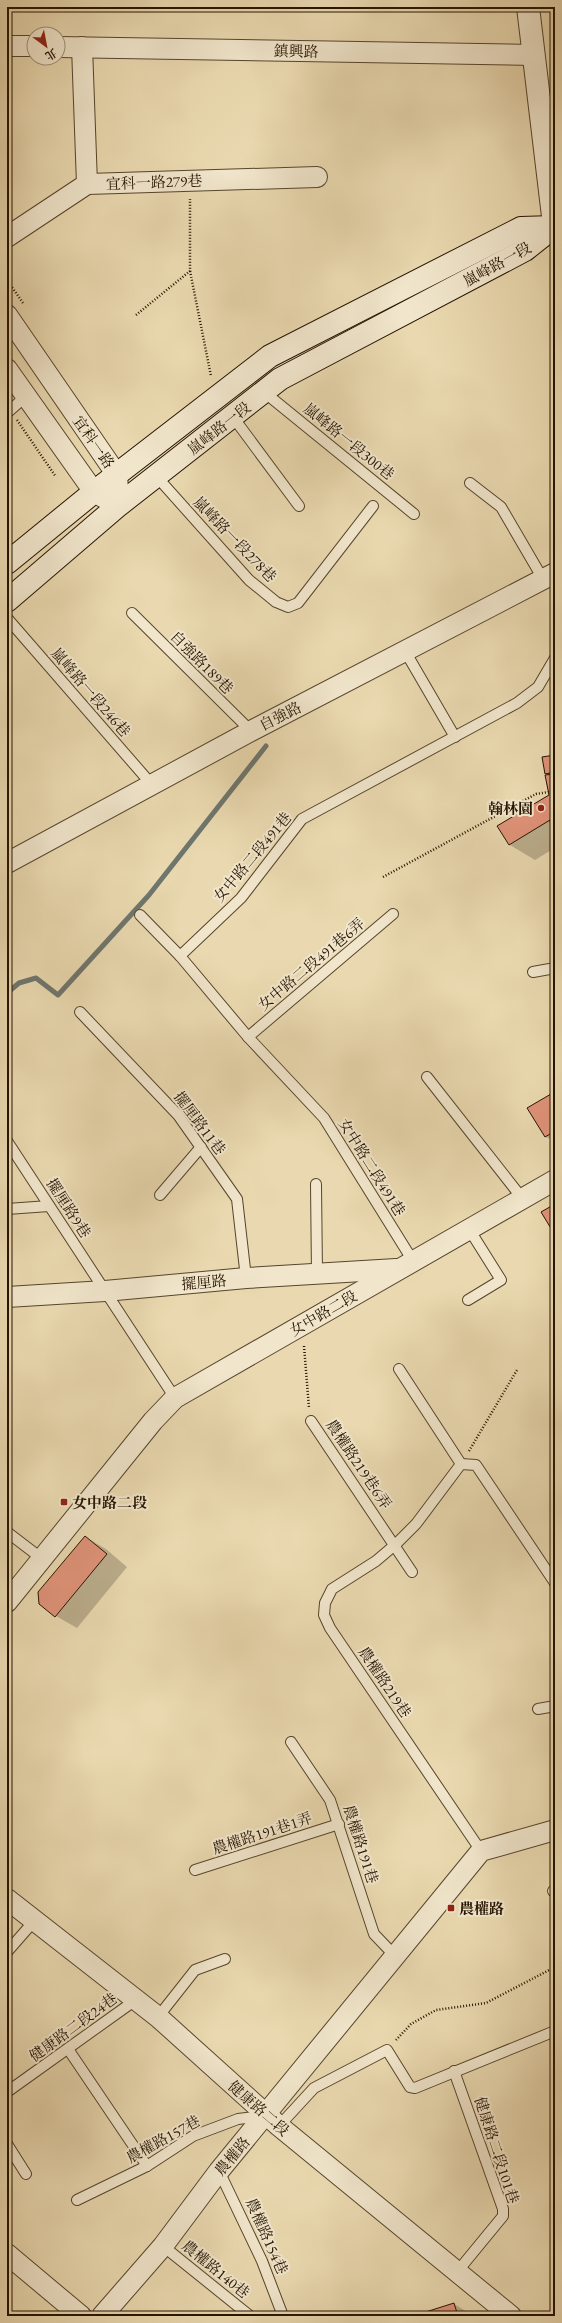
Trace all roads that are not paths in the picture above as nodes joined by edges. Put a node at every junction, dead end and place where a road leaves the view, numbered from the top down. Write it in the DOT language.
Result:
graph roads {
  1 [pos="528,7"];
  2 [pos="7,46"];
  3 [pos="26,46"];
  4 [pos="66,46"];
  5 [pos="82,47"];
  6 [pos="533,55"];
  7 [pos="317,177"];
  8 [pos="87,184"];
  9 [pos="555,229"];
  10 [pos="7,237"];
  11 [pos="7,315"];
  12 [pos="7,369"];
  13 [pos="264,392"];
  14 [pos="26,396"];
  15 [pos="9,412"];
  16 [pos="233,417"];
  17 [pos="117,475"];
  18 [pos="157,477"];
  19 [pos="470,483"];
  20 [pos="94,492"];
  21 [pos="119,506"];
  22 [pos="300,506"];
  23 [pos="373,506"];
  24 [pos="414,514"];
  25 [pos="7,563"];
  26 [pos="549,576"];
  27 [pos="7,601"];
  28 [pos="132,613"];
  29 [pos="7,618"];
  30 [pos="405,651"];
  31 [pos="555,658"];
  32 [pos="251,731"];
  33 [pos="455,737"];
  34 [pos="153,786"];
  35 [pos="7,863"];
  36 [pos="393,914"];
  37 [pos="140,915"];
  38 [pos="180,956"];
  39 [pos="555,968"];
  40 [pos="533,972"];
  41 [pos="80,1012"];
  42 [pos="248,1037"];
  43 [pos="427,1077"];
  44 [pos="7,1141"];
  45 [pos="201,1147"];
  46 [pos="555,1180"];
  47 [pos="316,1184"];
  48 [pos="160,1195"];
  49 [pos="522,1198"];
  50 [pos="49,1206"];
  51 [pos="7,1209"];
  52 [pos="469,1229"];
  53 [pos="407,1265"];
  54 [pos="318,1274"];
  55 [pos="246,1278"];
  56 [pos="105,1291"];
  57 [pos="7,1297"];
  58 [pos="468,1300"];
  59 [pos="399,1369"];
  60 [pos="175,1398"];
  61 [pos="311,1421"];
  62 [pos="461,1464"];
  63 [pos="7,1532"];
  64 [pos="396,1544"];
  65 [pos="41,1558"];
  66 [pos="412,1572"];
  67 [pos="554,1579"];
  68 [pos="7,1602"];
  69 [pos="555,1706"];
  70 [pos="538,1710"];
  71 [pos="291,1742"];
  72 [pos="339,1824"];
  73 [pos="555,1830"];
  74 [pos="481,1852"];
  75 [pos="195,1870"];
  76 [pos="7,1899"];
  77 [pos="35,1920"];
  78 [pos="7,1952"];
  79 [pos="396,1957"];
  80 [pos="224,1959"];
  81 [pos="137,1999"];
  82 [pos="158,2017"];
  83 [pos="555,2031"];
  84 [pos="68,2049"];
  85 [pos="454,2072"];
  86 [pos="7,2092"];
  87 [pos="273,2121"];
  88 [pos="7,2144"];
  89 [pos="147,2166"];
  90 [pos="219,2170"];
  91 [pos="26,2174"];
  92 [pos="77,2200"];
  93 [pos="163,2246"];
  94 [pos="7,2254"];
  95 [pos="457,2272"];
  96 [pos="81,2316"];
  97 [pos="102,2316"];
  98 [pos="250,2316"];
  99 [pos="283,2316"];
  100 [pos="511,2316"];
  1 -- 6 [label="main road"];
  2 -- 3 [label="street"];
  4 -- 5 [label="street, 鎮興路"];
  5 -- 6 [label="street, 鎮興路"];
  5 -- 8 [label="street"];
  6 -- 9 [label="main road"];
  7 -- 8 [label="street, 宜科一路279巷"];
  8 -- 10 [label="street, 宜科一路279巷"];
  9 -- 13 [label="main road, 嵐峰路一段"];
  9 -- 17 [label="main road, 嵐峰路一段"];
  11 -- 17 [label="street, 宜科一路"];
  12 -- 14 [label="street, 宜科一路"];
  13 -- 16 [label="main road, 嵐峰路一段"];
  13 -- 24 [label="lane, 嵐峰路一段300巷"];
  14 -- 15 [label="lane"];
  14 -- 20 [label="street, 宜科一路"];
  16 -- 18 [label="main road, 嵐峰路一段"];
  16 -- 22 [label="lane"];
  17 -- 20 [label="main road, 嵐峰路一段"];
  17 -- 21 [label="street, 宜科一路"];
  18 -- 21 [label="main road, 嵐峰路一段"];
  18 -- 23 [label="lane, 嵐峰路一段278巷"];
  19 -- 26 [label="lane"];
  20 -- 21 [label="street, 宜科一路"];
  20 -- 25 [label="main road, 嵐峰路一段"];
  21 -- 27 [label="main road, 嵐峰路一段"];
  26 -- 30 [label="street, 自強路"];
  28 -- 32 [label="lane, 自強路189巷"];
  29 -- 34 [label="lane, 嵐峰路一段246巷"];
  30 -- 32 [label="street, 自強路"];
  30 -- 33 [label="lane"];
  31 -- 33 [label="lane, 女中路二段491巷"];
  32 -- 34 [label="street, 自強路"];
  33 -- 38 [label="lane, 女中路二段491巷"];
  34 -- 35 [label="street, 自強路"];
  36 -- 42 [label="lane, 女中路二段491巷6弄"];
  37 -- 38 [label="lane"];
  38 -- 42 [label="lane, 女中路二段491巷"];
  39 -- 40 [label="lane"];
  41 -- 45 [label="lane, 擺厘路11巷"];
  42 -- 53 [label="lane, 女中路二段491巷"];
  43 -- 49 [label="lane"];
  44 -- 50 [label="lane, 擺厘路9巷"];
  45 -- 48 [label="lane"];
  45 -- 55 [label="lane, 擺厘路11巷"];
  46 -- 49 [label="street, 女中路二段"];
  47 -- 54 [label="lane"];
  49 -- 52 [label="street, 女中路二段"];
  50 -- 51 [label="lane"];
  50 -- 56 [label="lane, 擺厘路9巷"];
  52 -- 53 [label="street, 女中路二段"];
  52 -- 58 [label="lane"];
  53 -- 54 [label="street, 擺厘路"];
  53 -- 60 [label="street, 女中路二段"];
  54 -- 55 [label="street, 擺厘路"];
  55 -- 56 [label="street, 擺厘路"];
  56 -- 57 [label="street, 擺厘路"];
  56 -- 60 [label="lane, 擺厘路9巷"];
  59 -- 62 [label="lane"];
  60 -- 65 [label="street, 女中路二段"];
  61 -- 64 [label="lane, 農權路219巷6弄"];
  62 -- 64 [label="lane"];
  62 -- 67 [label="lane"];
  63 -- 65 [label="lane"];
  64 -- 66 [label="lane, 農權路219巷6弄"];
  64 -- 74 [label="lane, 農權路219巷"];
  65 -- 68 [label="street, 女中路二段"];
  69 -- 70 [label="lane"];
  71 -- 72 [label="lane, 農權路191巷"];
  72 -- 75 [label="lane, 農權路191巷1弄"];
  72 -- 79 [label="lane, 農權路191巷"];
  73 -- 74 [label="street"];
  74 -- 79 [label="street, 農權路"];
  76 -- 77 [label="street, 健康路二段"];
  77 -- 78 [label="lane"];
  77 -- 81 [label="street, 健康路二段"];
  79 -- 87 [label="street, 農權路"];
  80 -- 82 [label="lane"];
  81 -- 82 [label="street, 健康路二段"];
  81 -- 84 [label="lane, 健康路二段24巷"];
  82 -- 87 [label="street, 健康路二段"];
  83 -- 85 [label="lane"];
  84 -- 86 [label="lane, 健康路二段24巷"];
  84 -- 89 [label="lane"];
  85 -- 87 [label="lane"];
  85 -- 95 [label="lane, 健康路二段101巷"];
  87 -- 89 [label="lane, 農權路157巷"];
  87 -- 90 [label="street, 農權路"];
  87 -- 95 [label="street, 健康路二段"];
  88 -- 91 [label="lane"];
  89 -- 92 [label="lane, 農權路157巷"];
  90 -- 93 [label="street, 農權路"];
  90 -- 99 [label="lane, 農權路154巷"];
  93 -- 97 [label="street, 農權路"];
  93 -- 98 [label="lane, 農權路140巷"];
  94 -- 96 [label="street"];
  95 -- 100 [label="street, 健康路二段"];
}
